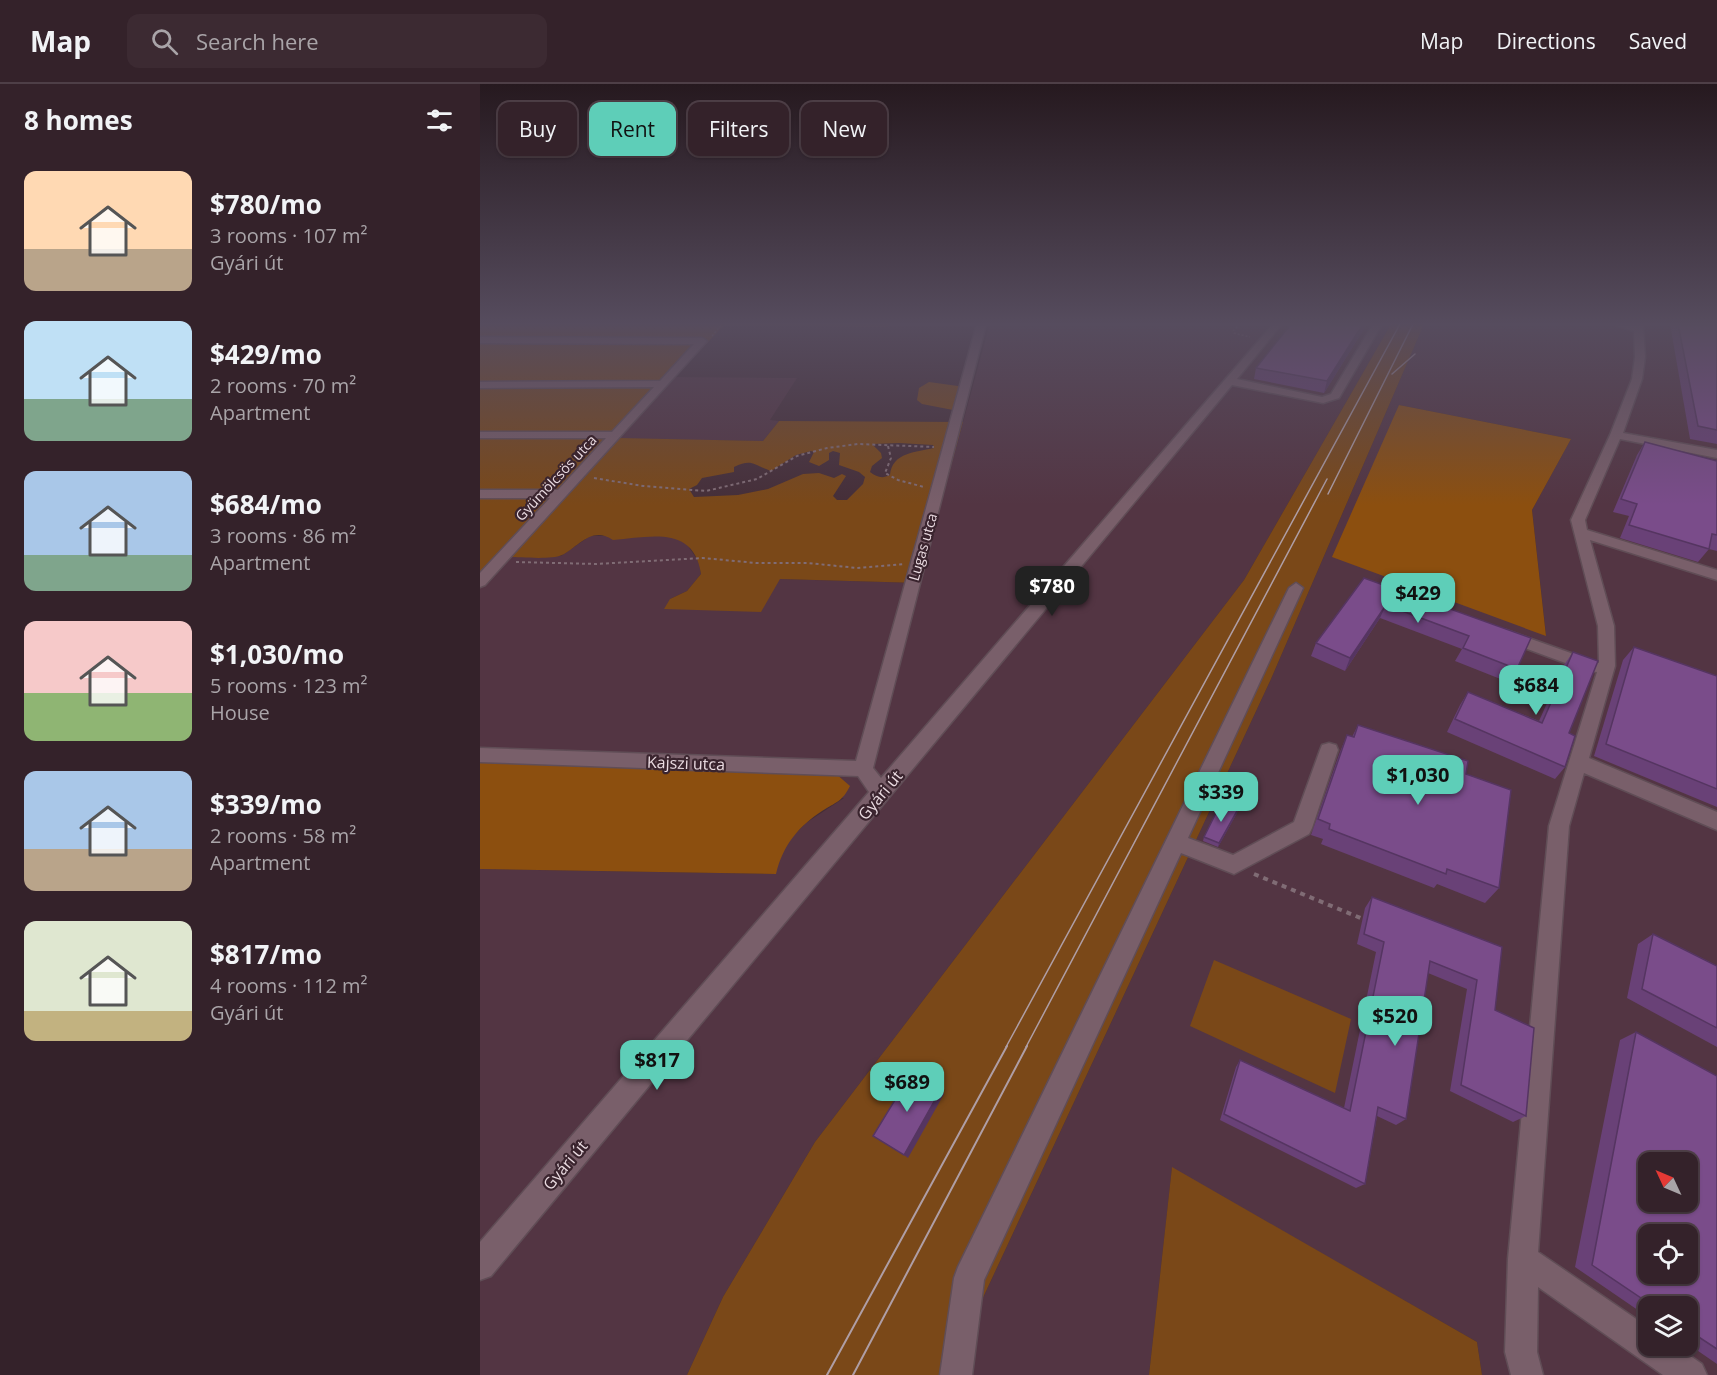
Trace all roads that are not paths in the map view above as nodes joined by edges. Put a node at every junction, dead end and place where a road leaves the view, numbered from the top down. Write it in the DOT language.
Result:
graph roads {
  1 [pos="619,384"];
  2 [pos="664,384"];
  3 [pos="965,384"];
  4 [pos="1227,384"];
  5 [pos="1246,384"];
  6 [pos="1342,384"];
  7 [pos="1635,384"];
  8 [pos="480,385"];
  9 [pos="480,435"];
  10 [pos="615,435"];
  11 [pos="1616,435"];
  12 [pos="1717,454"];
  13 [pos="480,494"];
  14 [pos="562,494"];
  15 [pos="1580,532"];
  16 [pos="480,559"];
  17 [pos="499,561"];
  18 [pos="1717,575"];
  19 [pos="480,582"];
  20 [pos="1296,588"];
  21 [pos="1496,631"];
  22 [pos="1606,672"];
  23 [pos="1329,750"];
  24 [pos="480,755"];
  25 [pos="1578,762"];
  26 [pos="863,769"];
  27 [pos="881,793"];
  28 [pos="1717,821"];
  29 [pos="1176,842"];
  30 [pos="1523,1258"];
  31 [pos="480,1265"];
  32 [pos="956,1375"];
  33 [pos="1527,1375"];
  34 [pos="1691,1375"];
  1 -- 8 [label="street"];
  2 -- 10 [label="street, Gyümölcsös utca"];
  3 -- 26 [label="street, Lugas utca"];
  4 -- 27 [label="street, Gyári út"];
  5 -- 6 [label="street"];
  7 -- 11 [label="street"];
  9 -- 10 [label="street"];
  10 -- 14 [label="street, Gyümölcsös utca"];
  11 -- 12 [label="street"];
  11 -- 15 [label="street"];
  13 -- 14 [label="street"];
  14 -- 17 [label="street, Gyümölcsös utca"];
  15 -- 18 [label="street"];
  15 -- 22 [label="street"];
  16 -- 17 [label="street"];
  17 -- 19 [label="street, Gyümölcsös utca"];
  20 -- 29 [label="street"];
  21 -- 22 [label="street"];
  22 -- 25 [label="street"];
  23 -- 29 [label="street"];
  24 -- 26 [label="street, Kajszi utca"];
  25 -- 28 [label="street"];
  25 -- 30 [label="street"];
  26 -- 27 [label="street"];
  27 -- 31 [label="street, Gyári út"];
  29 -- 32 [label="street"];
  30 -- 33 [label="street"];
  30 -- 34 [label="street"];
}
